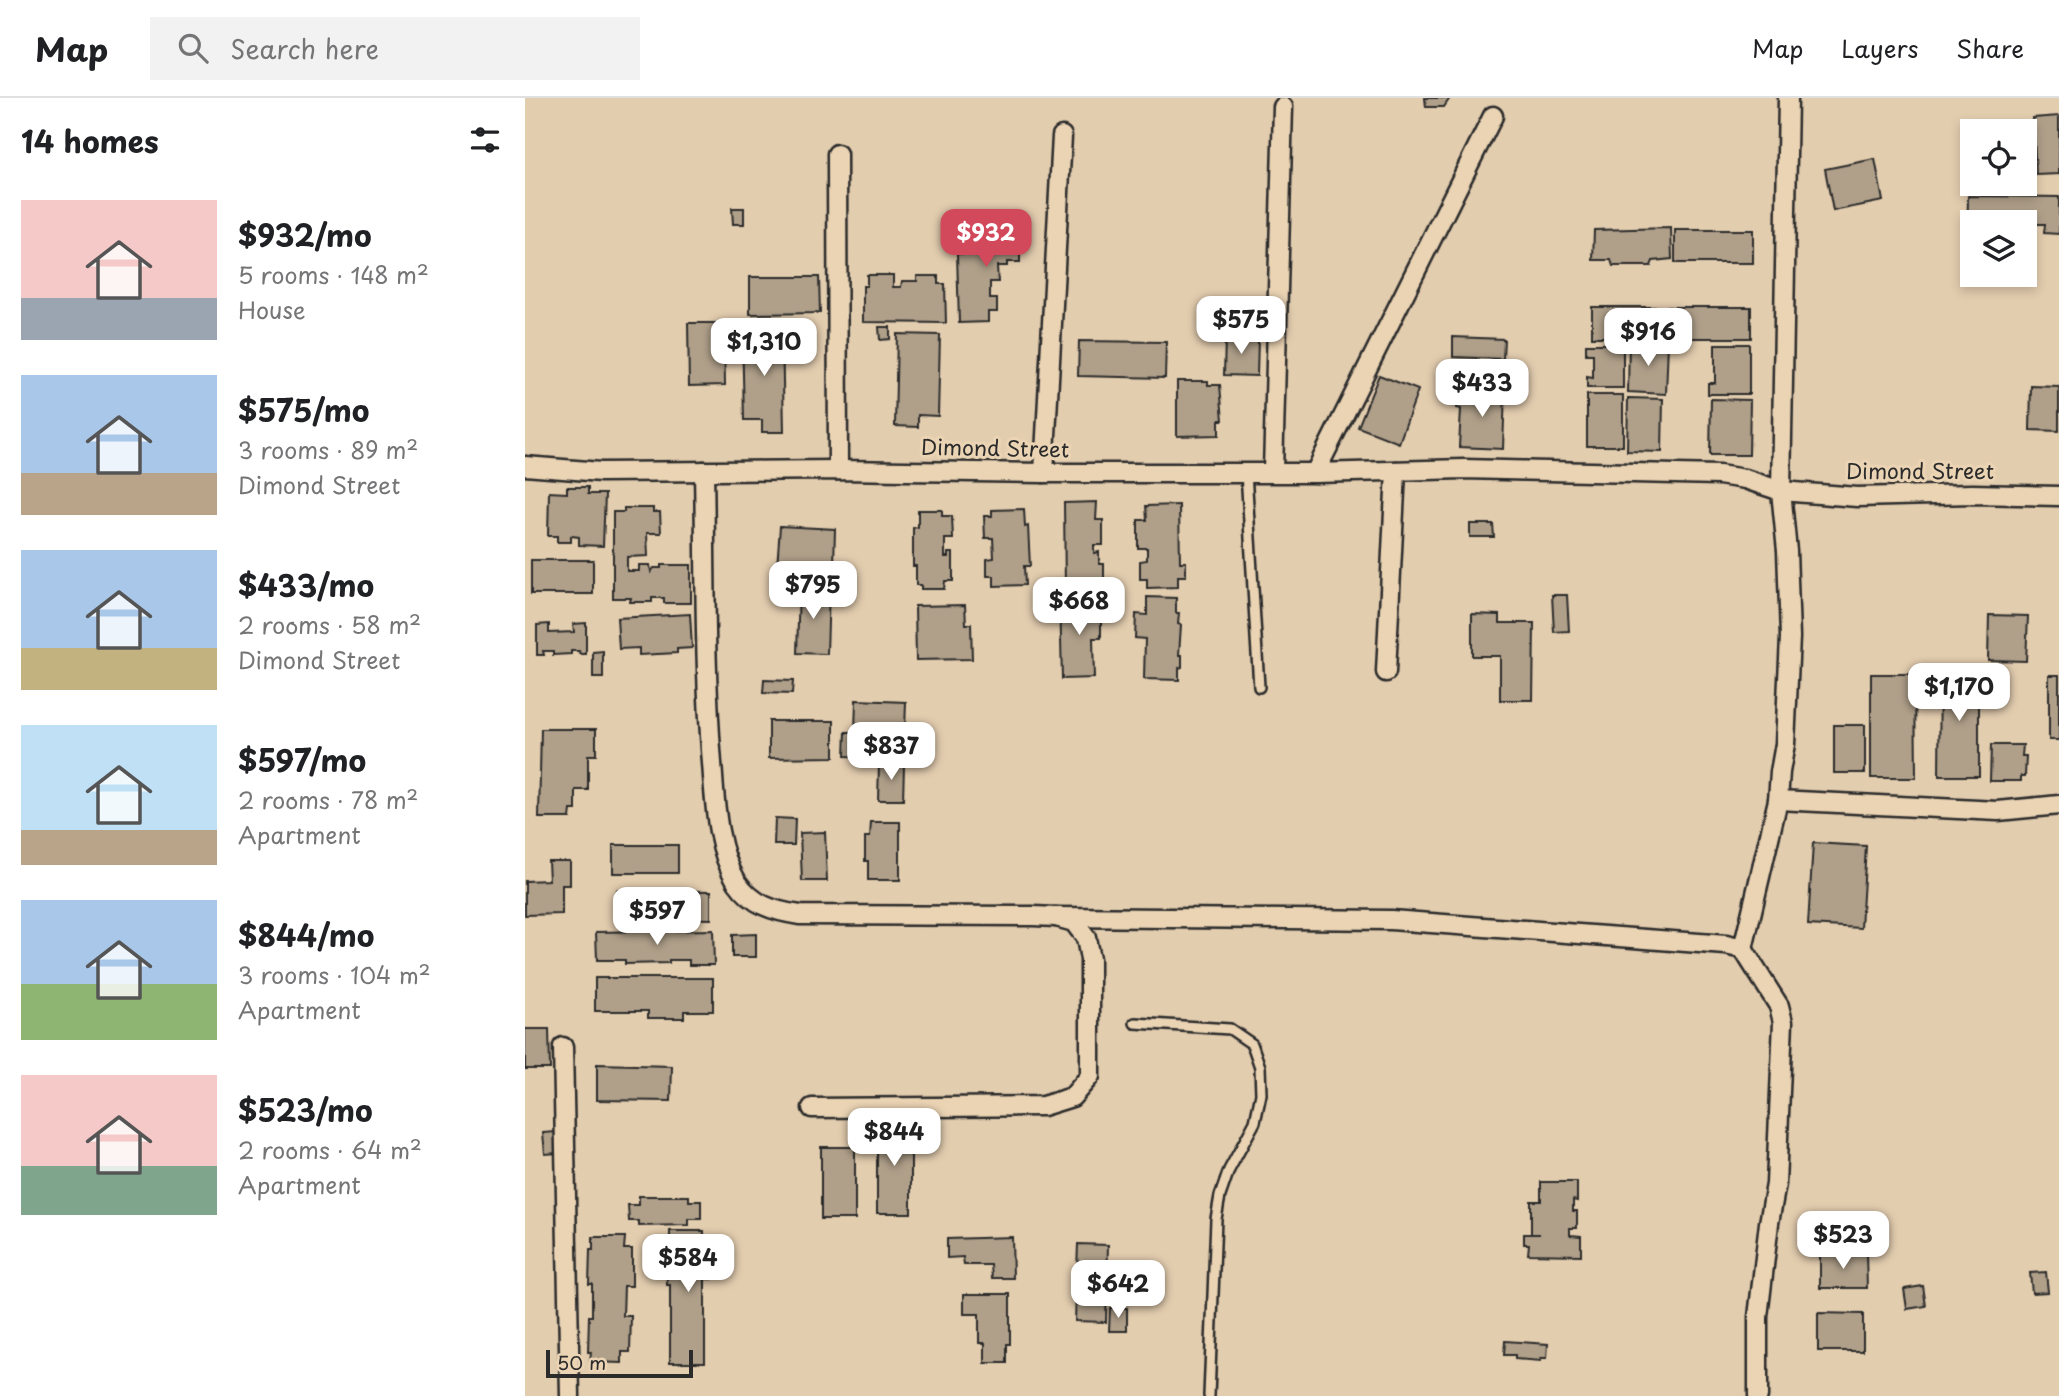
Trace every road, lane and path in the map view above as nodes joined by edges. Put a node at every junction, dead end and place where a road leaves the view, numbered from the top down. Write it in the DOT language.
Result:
graph roads {
  1 [pos="1789,98"];
  2 [pos="1283,107"];
  3 [pos="1493,116"];
  4 [pos="1062,136"];
  5 [pos="837,155"];
  6 [pos="525,466"];
  7 [pos="838,470"];
  8 [pos="704,471"];
  9 [pos="1246,471"];
  10 [pos="1273,471"];
  11 [pos="1396,471"];
  12 [pos="1044,473"];
  13 [pos="1315,473"];
  14 [pos="1781,491"];
  15 [pos="2059,496"];
  16 [pos="1386,672"];
  17 [pos="1259,687"];
  18 [pos="1778,800"];
  19 [pos="2059,806"];
  20 [pos="1056,917"];
  21 [pos="1743,949"];
  22 [pos="1135,1023"];
  23 [pos="563,1046"];
  24 [pos="812,1108"];
  25 [pos="570,1396"];
  26 [pos="1209,1396"];
  27 [pos="1758,1396"];
  1 -- 14 [label="street"];
  2 -- 10 [label="street"];
  3 -- 13 [label="street"];
  4 -- 12 [label="street"];
  5 -- 7 [label="street"];
  6 -- 8 [label="street, Dimond Street"];
  7 -- 8 [label="street, Dimond Street"];
  7 -- 12 [label="street, Dimond Street"];
  8 -- 20 [label="street"];
  9 -- 10 [label="street, Dimond Street"];
  9 -- 12 [label="street, Dimond Street"];
  9 -- 17 [label="lane"];
  10 -- 13 [label="street, Dimond Street"];
  11 -- 13 [label="street, Dimond Street"];
  11 -- 14 [label="street, Dimond Street"];
  11 -- 16 [label="street"];
  14 -- 15 [label="street, Dimond Street"];
  14 -- 18 [label="street"];
  18 -- 19 [label="street"];
  18 -- 21 [label="street"];
  20 -- 21 [label="street"];
  20 -- 24 [label="street"];
  21 -- 27 [label="street"];
  22 -- 26 [label="lane"];
  23 -- 25 [label="street"];
}
